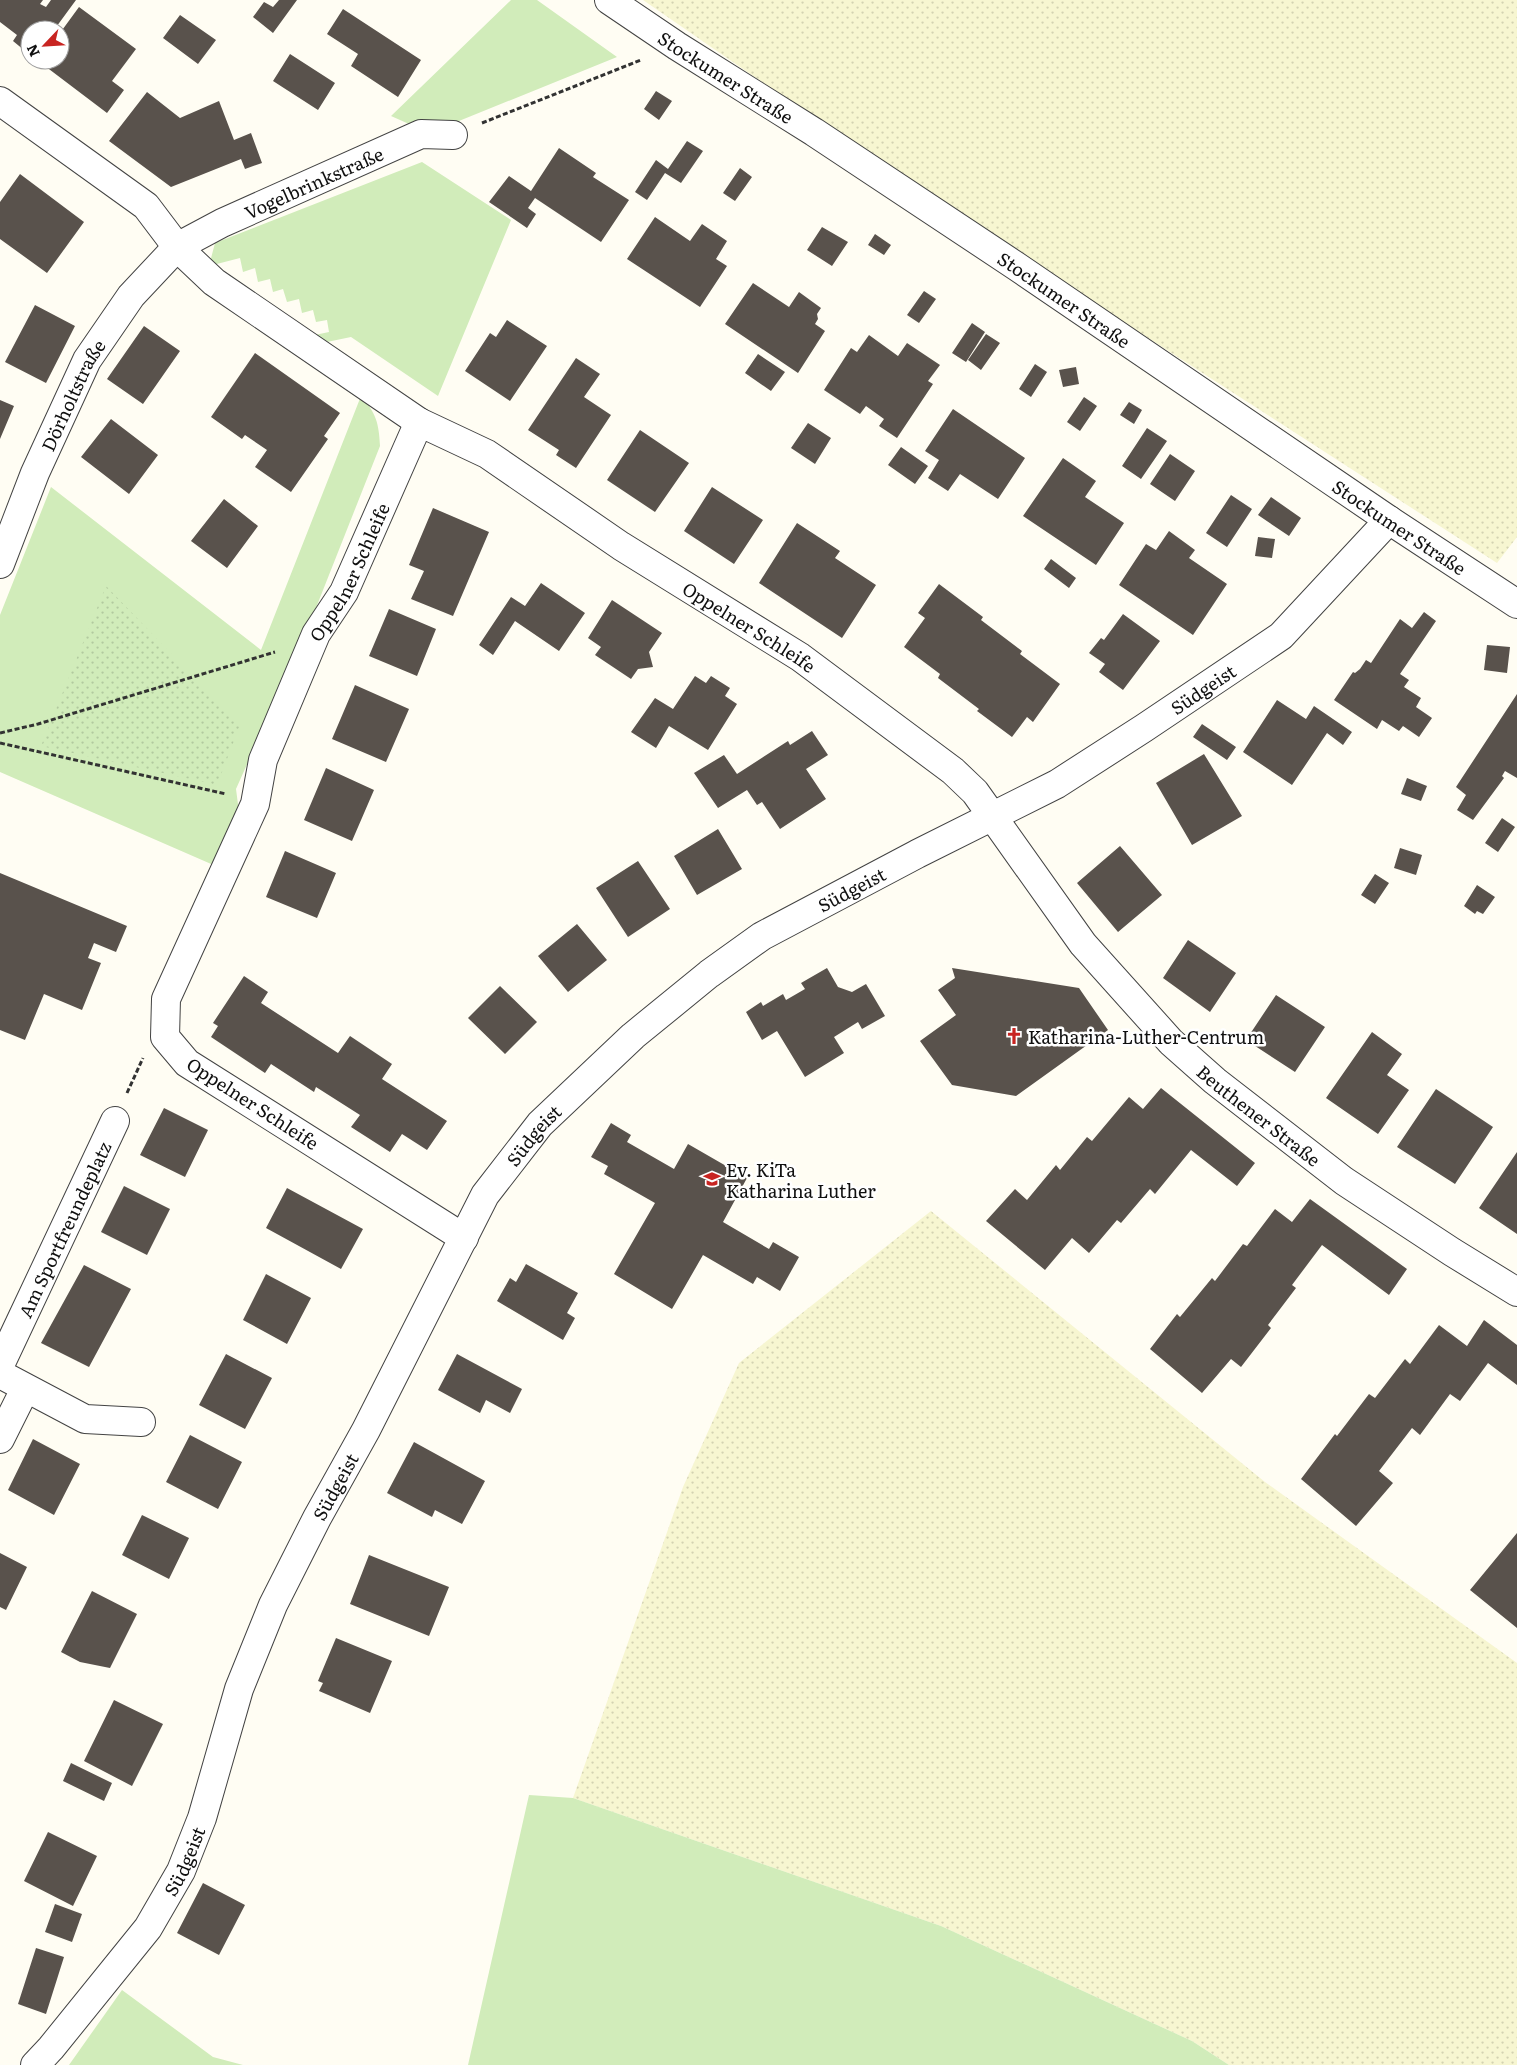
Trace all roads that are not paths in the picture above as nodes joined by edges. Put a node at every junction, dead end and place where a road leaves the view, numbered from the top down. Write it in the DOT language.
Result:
graph roads {
  1 [pos="609,0"];
  2 [pos="0,101"];
  3 [pos="453,135"];
  4 [pos="177,247"];
  5 [pos="419,422"];
  6 [pos="1389,520"];
  7 [pos="0,564"];
  8 [pos="1517,604"];
  9 [pos="993,817"];
  10 [pos="115,1121"];
  11 [pos="464,1238"];
  12 [pos="1517,1292"];
  13 [pos="0,1365"];
  14 [pos="0,1374"];
  15 [pos="25,1389"];
  16 [pos="141,1422"];
  17 [pos="0,1438"];
  18 [pos="35,2065"];
  1 -- 6 [label="street, Stockumer Straße"];
  2 -- 4 [label="street"];
  3 -- 4 [label="street, Vogelbrinkstraße"];
  4 -- 5 [label="street"];
  4 -- 7 [label="street, Dörholtstraße"];
  5 -- 9 [label="street, Oppelner Schleife"];
  5 -- 11 [label="street, Oppelner Schleife"];
  6 -- 8 [label="street, Stockumer Straße"];
  6 -- 9 [label="street, Südgeist"];
  9 -- 11 [label="street, Südgeist"];
  9 -- 12 [label="street, Beuthener Straße"];
  10 -- 13 [label="street, Am Sportfreundeplatz"];
  11 -- 18 [label="street, Südgeist"];
  14 -- 15 [label="street"];
  15 -- 16 [label="street"];
  15 -- 17 [label="street"];
}
